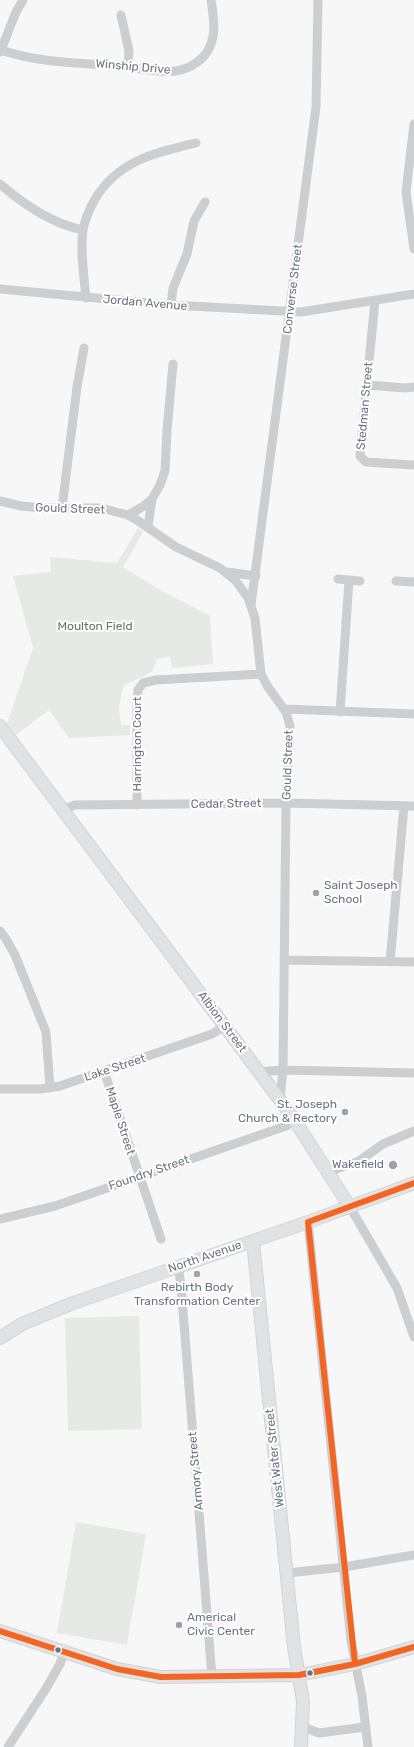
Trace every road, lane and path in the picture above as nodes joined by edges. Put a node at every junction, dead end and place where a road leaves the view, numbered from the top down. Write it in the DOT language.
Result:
graph roads {
  1 [pos="23,0"];
  2 [pos="211,0"];
  3 [pos="318,0"];
  4 [pos="121,15"];
  5 [pos="0,51"];
  6 [pos="128,67"];
  7 [pos="414,124"];
  8 [pos="196,143"];
  9 [pos="0,184"];
  10 [pos="410,184"];
  11 [pos="205,202"];
  12 [pos="83,230"];
  13 [pos="414,248"];
  14 [pos="0,289"];
  15 [pos="414,294"];
  16 [pos="86,298"];
  17 [pos="375,300"];
  18 [pos="171,305"];
  19 [pos="290,311"];
  20 [pos="84,348"];
  21 [pos="173,364"];
  22 [pos="367,385"];
  23 [pos="414,387"];
  24 [pos="414,465"];
  25 [pos="152,499"];
  26 [pos="0,501"];
  27 [pos="62,508"];
  28 [pos="128,515"];
  29 [pos="148,527"];
  30 [pos="227,572"];
  31 [pos="256,576"];
  32 [pos="338,579"];
  33 [pos="349,580"];
  34 [pos="396,580"];
  35 [pos="360,581"];
  36 [pos="414,582"];
  37 [pos="251,605"];
  38 [pos="262,674"];
  39 [pos="285,709"];
  40 [pos="340,712"];
  41 [pos="414,714"];
  42 [pos="0,726"];
  43 [pos="286,803"];
  44 [pos="138,805"];
  45 [pos="404,806"];
  46 [pos="414,806"];
  47 [pos="63,810"];
  48 [pos="0,931"];
  49 [pos="284,960"];
  50 [pos="390,962"];
  51 [pos="414,962"];
  52 [pos="225,1026"];
  53 [pos="283,1070"];
  54 [pos="104,1071"];
  55 [pos="259,1072"];
  56 [pos="414,1073"];
  57 [pos="50,1088"];
  58 [pos="0,1089"];
  59 [pos="280,1100"];
  60 [pos="295,1121"];
  61 [pos="414,1131"];
  62 [pos="328,1172"];
  63 [pos="138,1176"];
  64 [pos="414,1183"];
  65 [pos="350,1207"];
  66 [pos="0,1219"];
  67 [pos="308,1222"];
  68 [pos="161,1239"];
  69 [pos="253,1241"];
  70 [pos="178,1266"];
  71 [pos="0,1338"];
  72 [pos="414,1338"];
  73 [pos="414,1555"];
  74 [pos="344,1567"];
  75 [pos="287,1573"];
  76 [pos="0,1631"];
  77 [pos="414,1647"];
  78 [pos="64,1652"];
  79 [pos="355,1664"];
  80 [pos="299,1675"];
  81 [pos="212,1677"];
  82 [pos="303,1727"];
  83 [pos="365,1727"];
  84 [pos="8,1747"];
  85 [pos="301,1747"];
  86 [pos="368,1747"];
  1 -- 5 [label="street, Winship Drive"];
  2 -- 6 [label="street, Winship Drive"];
  3 -- 19 [label="street, Converse Street"];
  4 -- 6 [label="street"];
  5 -- 6 [label="street, Winship Drive"];
  7 -- 10 [label="street"];
  8 -- 12 [label="street"];
  9 -- 12 [label="street"];
  10 -- 13 [label="street"];
  11 -- 18 [label="street"];
  12 -- 16 [label="street"];
  14 -- 16 [label="street, Jordan Avenue"];
  15 -- 17 [label="street, Jordan Avenue"];
  16 -- 18 [label="street, Jordan Avenue"];
  17 -- 19 [label="street, Jordan Avenue"];
  17 -- 22 [label="street, Stedman Street"];
  18 -- 19 [label="street, Jordan Avenue"];
  19 -- 31 [label="street, Converse Street"];
  20 -- 27 [label="street"];
  21 -- 25 [label="street"];
  22 -- 23 [label="street"];
  22 -- 24 [label="street, Stedman Street"];
  25 -- 28 [label="street"];
  25 -- 29 [label="street"];
  26 -- 27 [label="street, Gould Street"];
  27 -- 28 [label="street, Gould Street"];
  28 -- 29 [label="street, Gould Street"];
  29 -- 30 [label="street, Gould Street"];
  30 -- 31 [label="street"];
  30 -- 37 [label="street, Gould Street"];
  31 -- 37 [label="street, Converse Street"];
  32 -- 33 [label="street"];
  33 -- 35 [label="street"];
  33 -- 40 [label="street"];
  34 -- 36 [label="street"];
  37 -- 38 [label="street, Gould Street"];
  38 -- 39 [label="street, Gould Street"];
  38 -- 44 [label="street, Harrington Court"];
  39 -- 40 [label="street"];
  39 -- 43 [label="street, Gould Street"];
  40 -- 41 [label="street"];
  42 -- 47 [label="main road, Albion Street"];
  43 -- 44 [label="street, Cedar Street"];
  43 -- 45 [label="street, Cedar Street"];
  43 -- 49 [label="street, Gould Street"];
  44 -- 47 [label="street, Cedar Street"];
  45 -- 46 [label="street, Cedar Street"];
  45 -- 50 [label="street"];
  47 -- 52 [label="main road, Albion Street"];
  48 -- 57 [label="street"];
  49 -- 50 [label="street"];
  49 -- 53 [label="street, Gould Street"];
  50 -- 51 [label="street"];
  52 -- 54 [label="street, Lake Street"];
  52 -- 55 [label="main road, Albion Street"];
  53 -- 55 [label="street"];
  53 -- 56 [label="street"];
  53 -- 59 [label="street, Gould Street"];
  54 -- 57 [label="street, Lake Street"];
  54 -- 63 [label="street, Maple Street"];
  55 -- 59 [label="main road, Albion Street"];
  57 -- 58 [label="street, Lake Street"];
  59 -- 60 [label="main road, Albion Street"];
  60 -- 62 [label="main road, Albion Street"];
  60 -- 63 [label="street, Foundry Street"];
  61 -- 62 [label="street"];
  62 -- 65 [label="main road, Albion Street"];
  63 -- 66 [label="street, Foundry Street"];
  63 -- 68 [label="street, Maple Street"];
  64 -- 65 [label="main road, North Avenue"];
  65 -- 67 [label="main road, North Avenue"];
  65 -- 72 [label="street, Albion Street"];
  67 -- 69 [label="main road, North Avenue"];
  67 -- 74 [label="street"];
  69 -- 70 [label="main road, North Avenue"];
  69 -- 75 [label="main road, West Water Street"];
  70 -- 71 [label="main road, North Avenue"];
  70 -- 81 [label="street, Armory Street"];
  73 -- 74 [label="street"];
  74 -- 75 [label="street"];
  74 -- 79 [label="street"];
  75 -- 80 [label="main road, West Water Street"];
  76 -- 78 [label="main road"];
  77 -- 79 [label="main road"];
  78 -- 81 [label="main road"];
  78 -- 84 [label="street"];
  79 -- 80 [label="main road"];
  79 -- 83 [label="street"];
  80 -- 81 [label="main road"];
  80 -- 82 [label="main road, West Water Street"];
  82 -- 83 [label="street"];
  82 -- 85 [label="main road, West Water Street"];
  83 -- 86 [label="street"];
}
